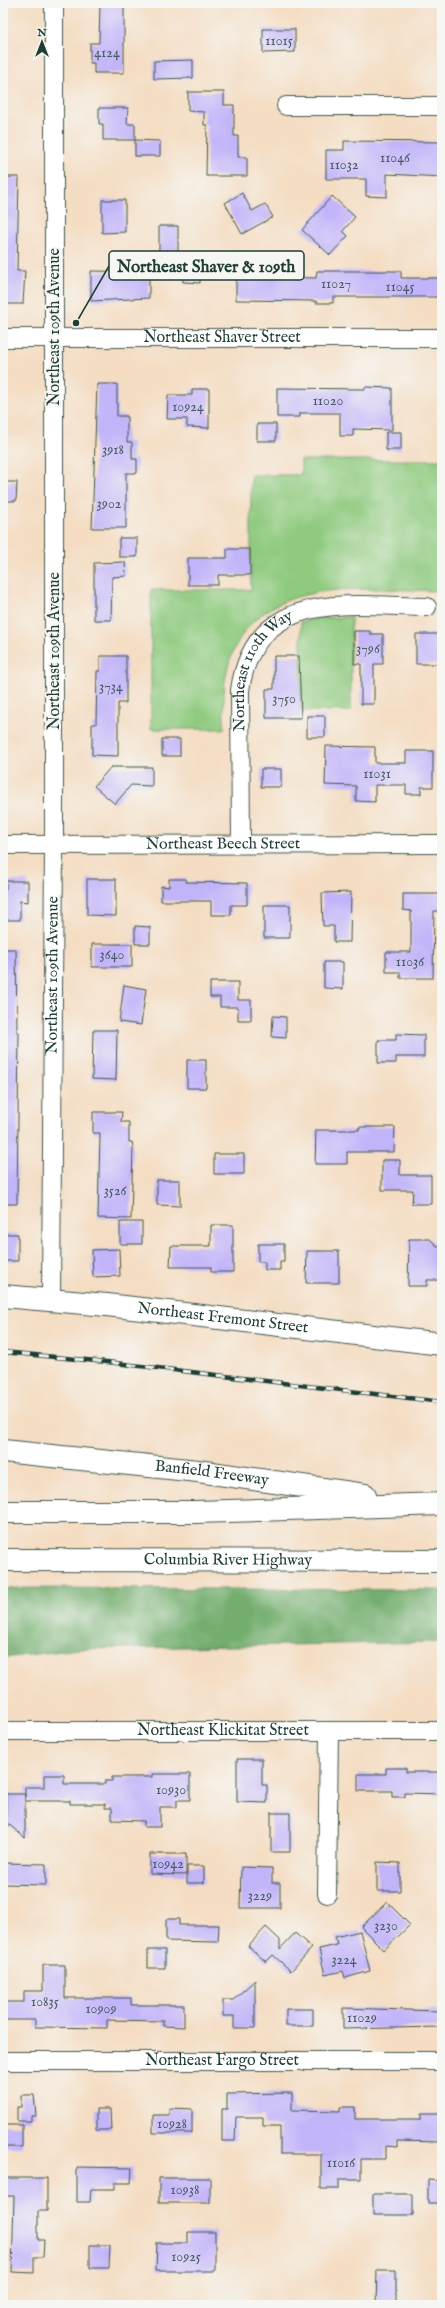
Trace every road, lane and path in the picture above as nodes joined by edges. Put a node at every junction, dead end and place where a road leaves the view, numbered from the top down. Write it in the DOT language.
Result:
graph roads {
  1 [pos="54,3"];
  2 [pos="286,106"];
  3 [pos="442,106"];
  4 [pos="3,338"];
  5 [pos="442,338"];
  6 [pos="55,339"];
  7 [pos="427,607"];
  8 [pos="241,844"];
  9 [pos="442,844"];
  10 [pos="3,845"];
  11 [pos="54,845"];
  12 [pos="3,1296"];
  13 [pos="51,1299"];
  14 [pos="442,1344"];
  15 [pos="3,1451"];
  16 [pos="420,1503"];
  17 [pos="442,1504"];
  18 [pos="3,1512"];
  19 [pos="6,1560"];
  20 [pos="442,1561"];
  21 [pos="3,1731"];
  22 [pos="329,1731"];
  23 [pos="442,1731"];
  24 [pos="327,1894"];
  25 [pos="3,2061"];
  26 [pos="442,2061"];
  1 -- 6 [label="street, Northeast 109th Avenue"];
  2 -- 3 [label="street"];
  4 -- 6 [label="street, Northeast Shaver Street"];
  5 -- 6 [label="street, Northeast Shaver Street"];
  6 -- 11 [label="street, Northeast 109th Avenue"];
  7 -- 8 [label="street, Northeast 110th Way"];
  8 -- 9 [label="street, Northeast Beech Street"];
  8 -- 11 [label="street, Northeast Beech Street"];
  10 -- 11 [label="street, Northeast Beech Street"];
  11 -- 13 [label="street, Northeast 109th Avenue"];
  12 -- 13 [label="main road, Northeast Fremont Street"];
  13 -- 14 [label="main road, Northeast Fremont Street"];
  15 -- 16 [label="main road, Banfield Freeway"];
  16 -- 17 [label="main road"];
  16 -- 18 [label="main road"];
  19 -- 20 [label="main road, Columbia River Highway"];
  21 -- 22 [label="street, Northeast Klickitat Street"];
  22 -- 23 [label="street, Northeast Klickitat Street"];
  22 -- 24 [label="street"];
  25 -- 26 [label="street, Northeast Fargo Street"];
}
